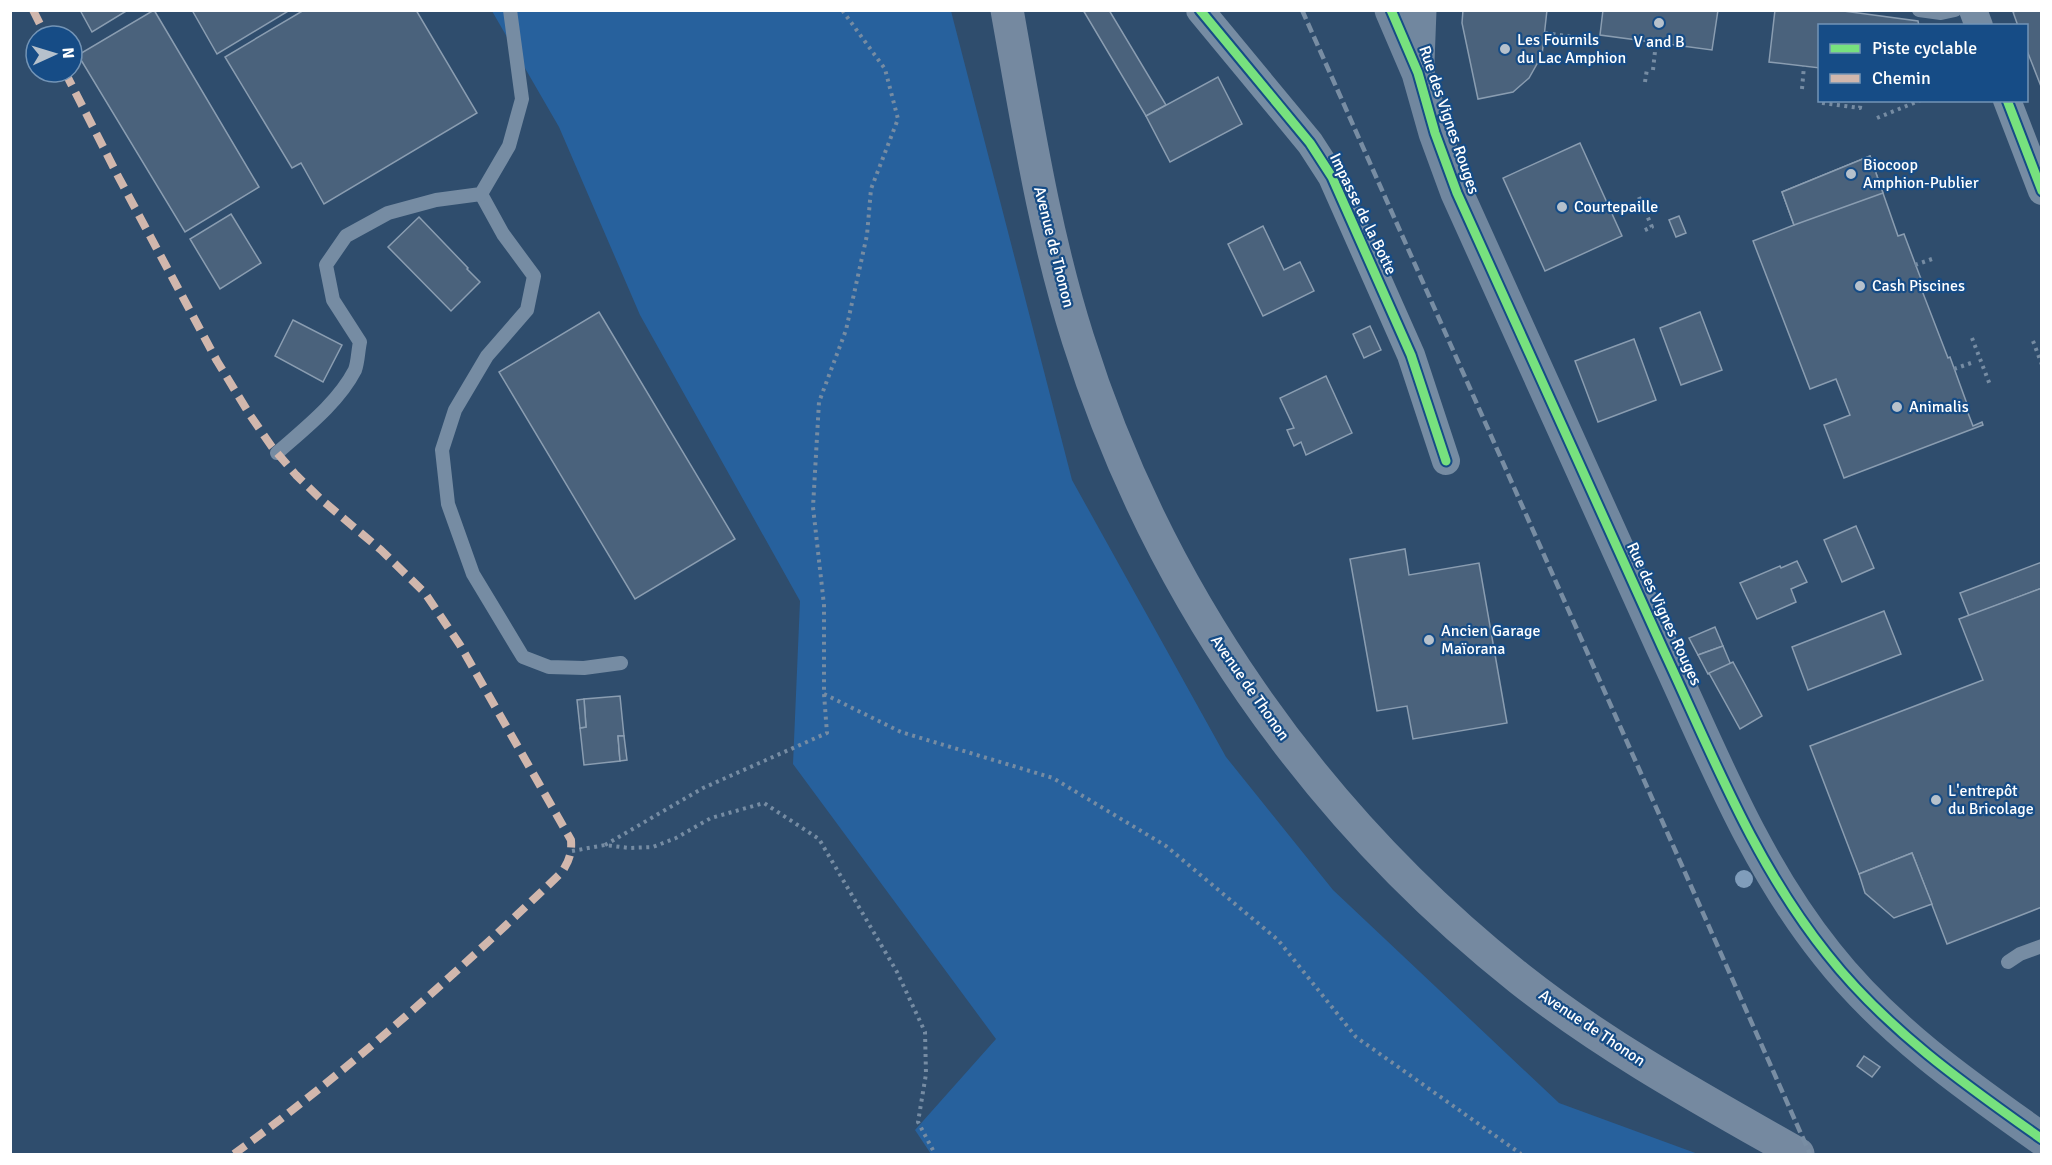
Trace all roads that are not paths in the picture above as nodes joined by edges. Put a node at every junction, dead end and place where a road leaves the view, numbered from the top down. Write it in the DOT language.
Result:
graph roads {
  1 [pos="510,10"];
  2 [pos="1007,10"];
  3 [pos="1200,10"];
  4 [pos="1391,10"];
  5 [pos="1420,10"];
  6 [pos="1919,10"];
  7 [pos="1955,10"];
  8 [pos="1418,73"];
  9 [pos="2008,102"];
  10 [pos="2042,191"];
  11 [pos="481,194"];
  12 [pos="277,453"];
  13 [pos="1446,461"];
  14 [pos="621,663"];
  15 [pos="2042,946"];
  16 [pos="2008,962"];
  17 [pos="2040,1137"];
  18 [pos="1793,1151"];
  1 -- 11 [label="lane"];
  2 -- 18 [label="main road, Avenue de Thonon"];
  3 -- 13 [label="street, Impasse de la Botte"];
  4 -- 8 [label="street, Rue des Vignes Rouges"];
  5 -- 8 [label="street, Rue des Vignes Rouges"];
  6 -- 7 [label="lane"];
  8 -- 17 [label="street, Rue des Vignes Rouges"];
  9 -- 10 [label="street"];
  11 -- 12 [label="lane"];
  11 -- 14 [label="lane"];
  15 -- 16 [label="lane"];
}
